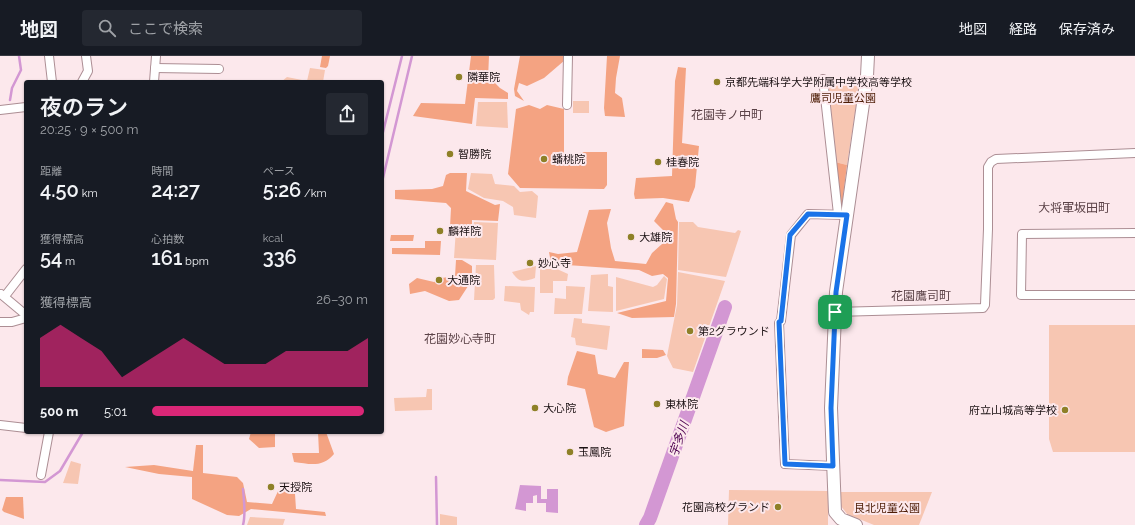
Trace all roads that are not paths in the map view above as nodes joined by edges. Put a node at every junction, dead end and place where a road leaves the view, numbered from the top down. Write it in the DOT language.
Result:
graph roads {
  1 [pos="49,56"];
  2 [pos="86,56"];
  3 [pos="156,56"];
  4 [pos="568,56"];
  5 [pos="868,56"];
  6 [pos="155,68"];
  7 [pos="219,69"];
  8 [pos="823,79"];
  9 [pos="52,80"];
  10 [pos="83,80"];
  11 [pos="154,80"];
  12 [pos="567,105"];
  13 [pos="24,107"];
  14 [pos="0,110"];
  15 [pos="1135,154"];
  16 [pos="842,214"];
  17 [pos="1135,233"];
  18 [pos="24,271"];
  19 [pos="2,295"];
  20 [pos="1135,295"];
  21 [pos="835,312"];
  22 [pos="24,313"];
  23 [pos="24,319"];
  24 [pos="0,322"];
  25 [pos="0,425"];
  26 [pos="24,428"];
  27 [pos="49,434"];
  28 [pos="833,466"];
  29 [pos="41,475"];
  30 [pos="856,525"];
  1 -- 9 [label="street"];
  2 -- 10 [label="street"];
  3 -- 6 [label="street"];
  4 -- 12 [label="street"];
  5 -- 16 [label="street"];
  6 -- 7 [label="street"];
  6 -- 11 [label="street"];
  8 -- 16 [label="street"];
  13 -- 14 [label="street"];
  15 -- 21 [label="street"];
  16 -- 21 [label="street"];
  16 -- 28 [label="street"];
  17 -- 20 [label="street"];
  18 -- 19 [label="street"];
  19 -- 22 [label="street"];
  21 -- 28 [label="street"];
  23 -- 24 [label="street"];
  25 -- 26 [label="street"];
  27 -- 29 [label="street"];
  28 -- 30 [label="street"];
}
